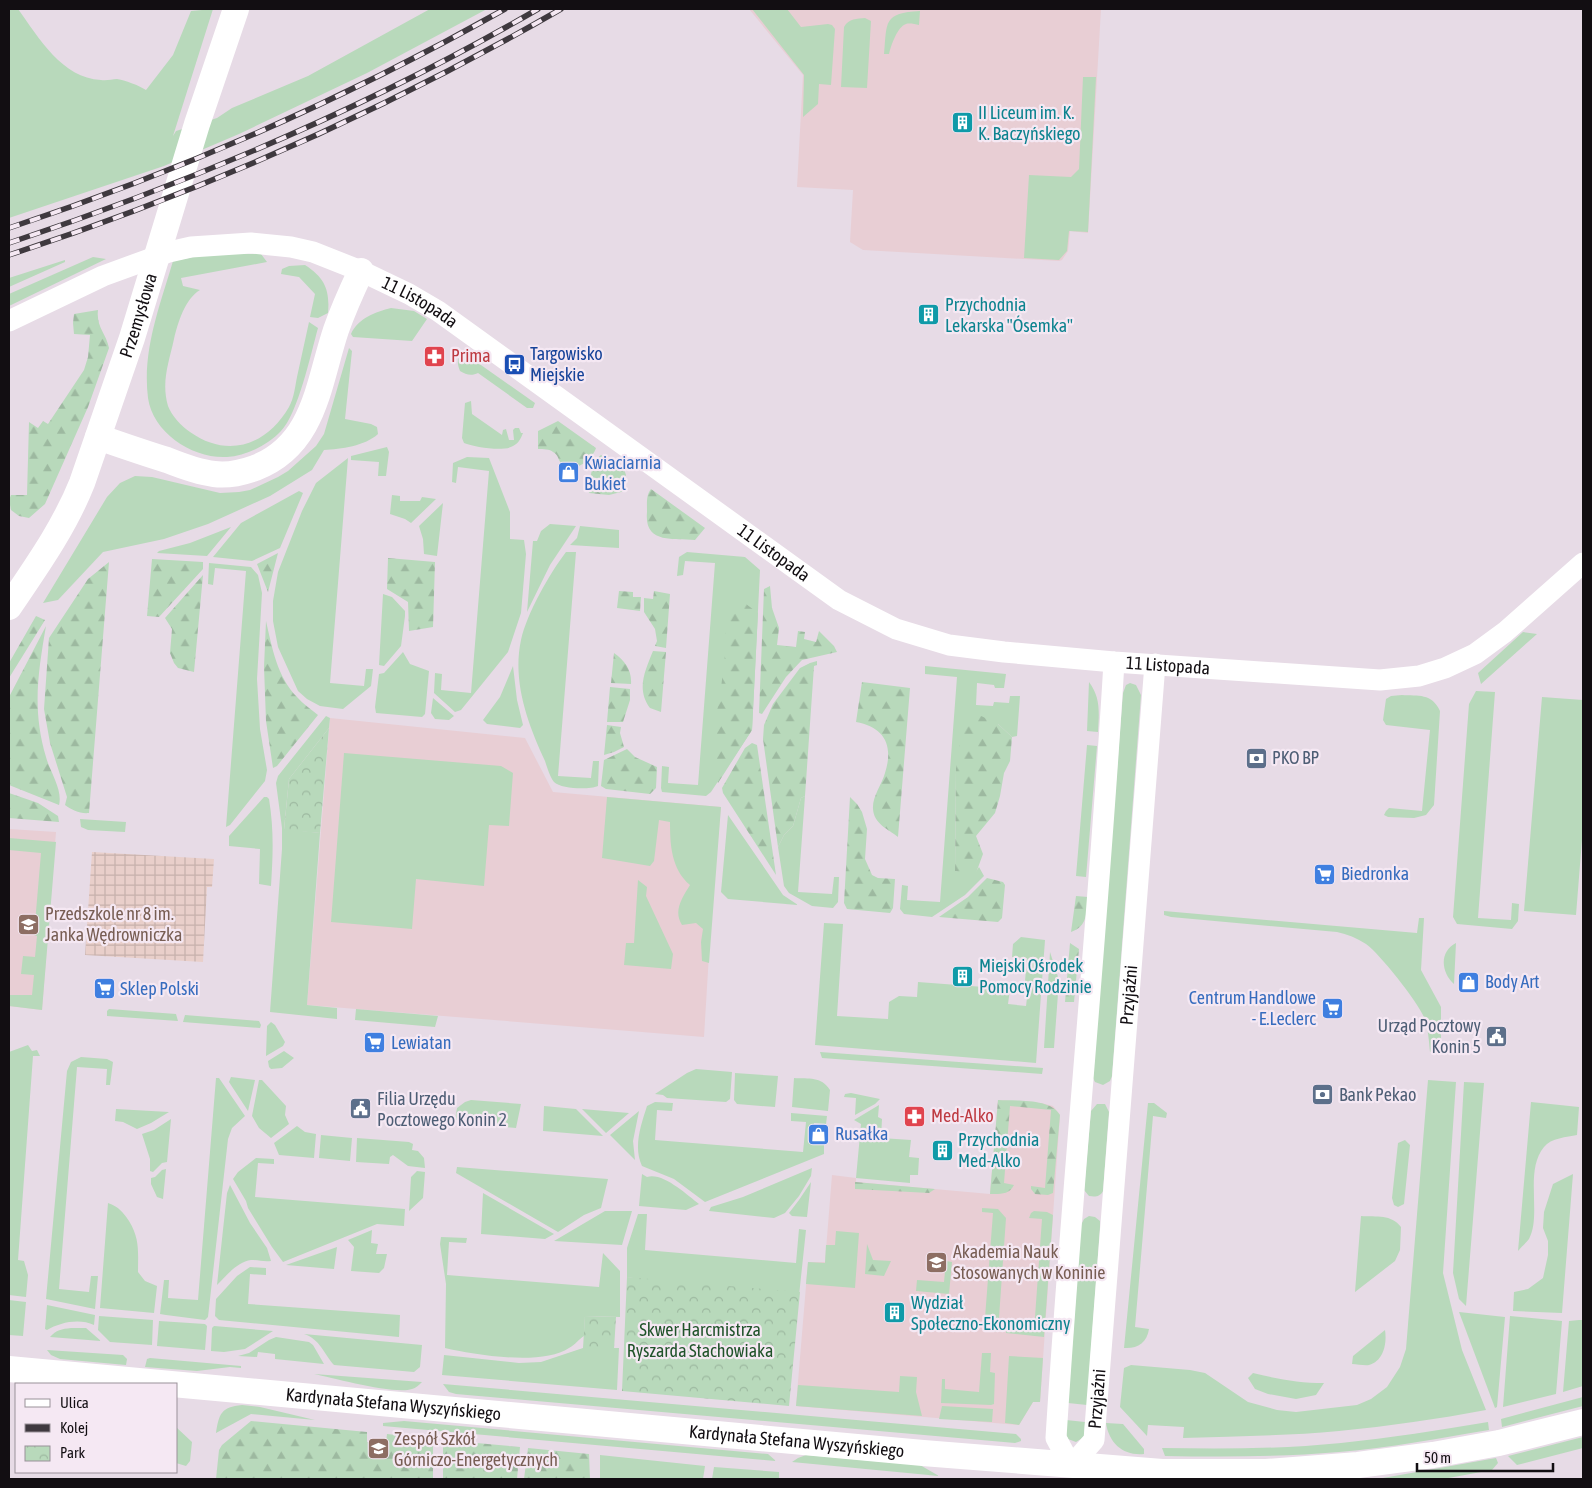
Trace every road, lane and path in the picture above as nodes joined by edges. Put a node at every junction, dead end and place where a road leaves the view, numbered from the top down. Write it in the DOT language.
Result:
graph roads {
  1 [pos="236,9"];
  2 [pos="361,271"];
  3 [pos="9,321"];
  4 [pos="98,437"];
  5 [pos="1583,564"];
  6 [pos="18,574"];
  7 [pos="9,607"];
  8 [pos="1114,662"];
  9 [pos="1156,664"];
  10 [pos="9,1369"];
  11 [pos="162,1383"];
  12 [pos="178,1384"];
  13 [pos="1583,1422"];
  14 [pos="1071,1466"];
  1 -- 4 [label="main road, Przemysłowa"];
  2 -- 3 [label="street, 11 Listopada"];
  2 -- 4 [label="main road"];
  2 -- 8 [label="street, 11 Listopada"];
  4 -- 6 [label="main road, Przemysłowa"];
  5 -- 9 [label="street, 11 Listopada"];
  6 -- 7 [label="main road, Przemysłowa"];
  8 -- 9 [label="street, 11 Listopada"];
  8 -- 14 [label="street"];
  9 -- 14 [label="street, Przyjaźni"];
  10 -- 11 [label="main road, Kardynała Stefana Wyszyńskiego"];
  12 -- 14 [label="main road, Kardynała Stefana Wyszyńskiego"];
  13 -- 14 [label="main road, Kardynała Stefana Wyszyńskiego"];
}
